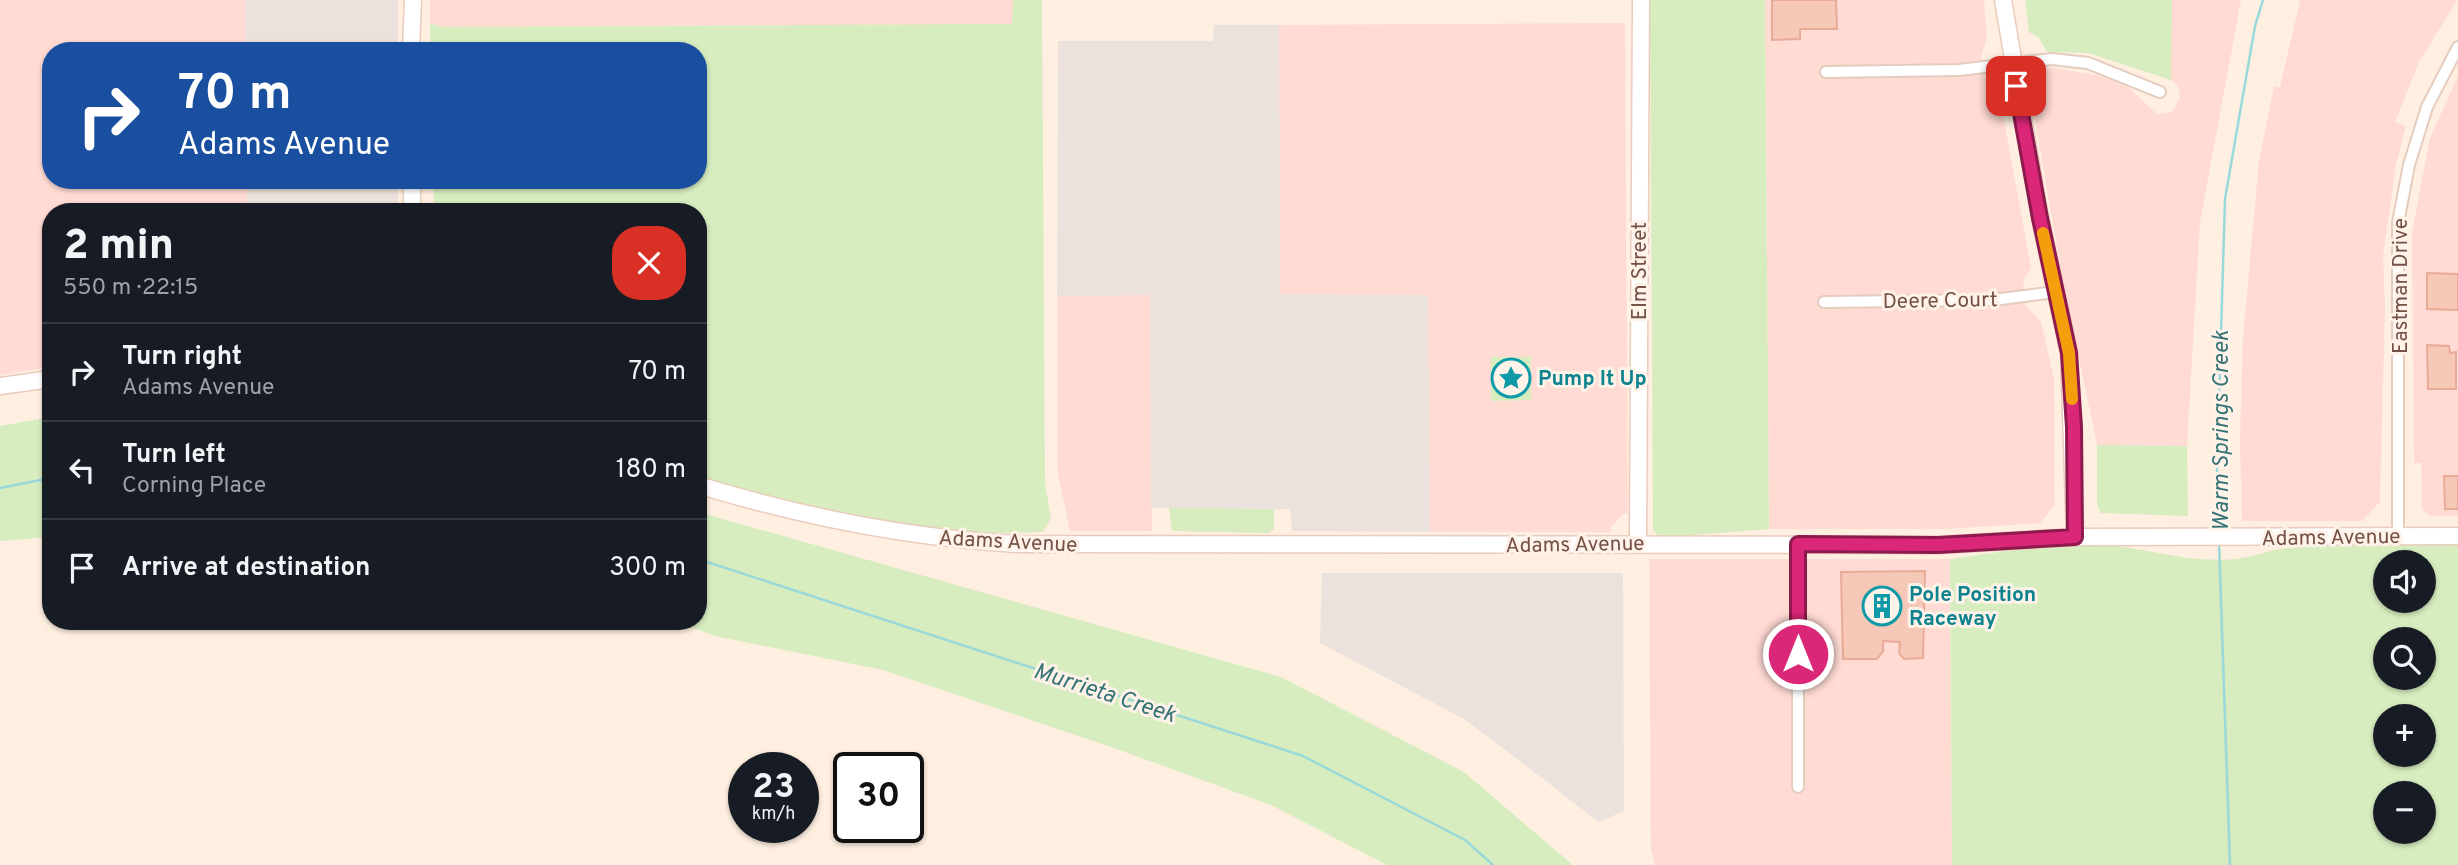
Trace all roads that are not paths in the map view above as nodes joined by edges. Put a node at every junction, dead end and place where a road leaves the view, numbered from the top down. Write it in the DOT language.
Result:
graph roads {
  1 [pos="413,0"];
  2 [pos="1641,0"];
  3 [pos="2003,0"];
  4 [pos="411,42"];
  5 [pos="2458,47"];
  6 [pos="2012,63"];
  7 [pos="1826,72"];
  8 [pos="2160,92"];
  9 [pos="2055,292"];
  10 [pos="1824,302"];
  11 [pos="42,380"];
  12 [pos="0,386"];
  13 [pos="707,487"];
  14 [pos="2399,536"];
  15 [pos="2458,536"];
  16 [pos="2075,537"];
  17 [pos="1638,543"];
  18 [pos="1798,544"];
  19 [pos="1798,787"];
  1 -- 4 [label="street"];
  2 -- 17 [label="street, Elm Street"];
  3 -- 6 [label="street"];
  5 -- 14 [label="street, Eastman Drive"];
  6 -- 7 [label="street"];
  6 -- 8 [label="street"];
  6 -- 9 [label="street"];
  9 -- 10 [label="street, Deere Court"];
  9 -- 16 [label="street"];
  11 -- 12 [label="street"];
  13 -- 17 [label="street, Adams Avenue"];
  14 -- 15 [label="street, Adams Avenue"];
  14 -- 16 [label="street, Adams Avenue"];
  16 -- 18 [label="street, Adams Avenue"];
  17 -- 18 [label="street, Adams Avenue"];
  18 -- 19 [label="street"];
}
